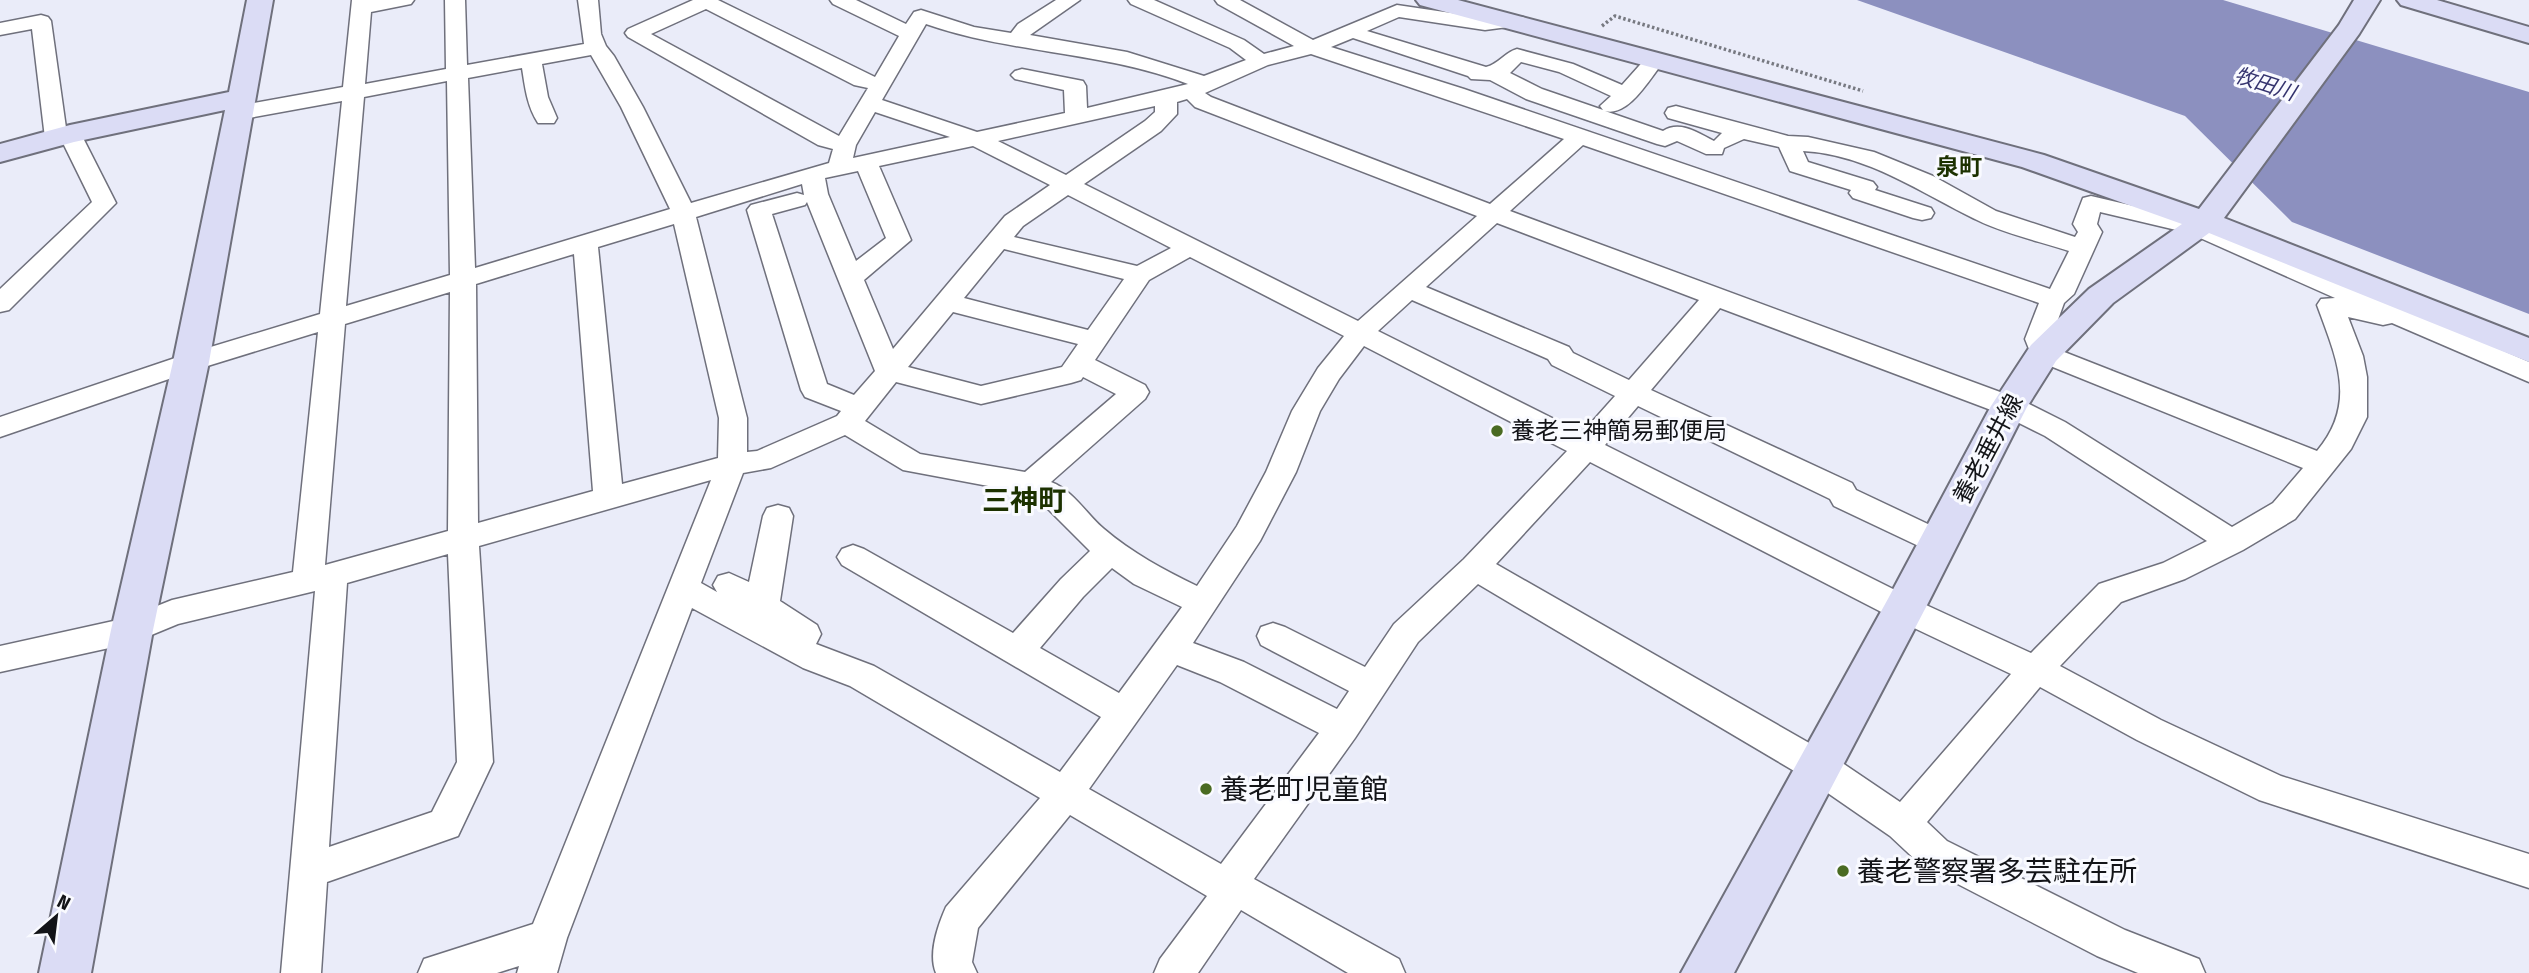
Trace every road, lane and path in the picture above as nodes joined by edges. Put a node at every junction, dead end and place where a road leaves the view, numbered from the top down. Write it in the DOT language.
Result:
graph roads {
  1 [pos="260,0"];
  2 [pos="404,0"];
  3 [pos="455,0"];
  4 [pos="588,0"];
  5 [pos="840,0"];
  6 [pos="1138,0"];
  7 [pos="1225,0"];
  8 [pos="1429,0"];
  9 [pos="2367,0"];
  10 [pos="700,1"];
  11 [pos="1064,1"];
  12 [pos="2419,2"];
  13 [pos="362,4"];
  14 [pos="920,16"];
  15 [pos="1516,21"];
  16 [pos="2529,28"];
  17 [pos="0,29"];
  18 [pos="2529,35"];
  19 [pos="1362,36"];
  20 [pos="1016,40"];
  21 [pos="1581,40"];
  22 [pos="594,41"];
  23 [pos="1312,48"];
  24 [pos="531,60"];
  25 [pos="1261,61"];
  26 [pos="1654,61"];
  27 [pos="458,73"];
  28 [pos="1486,73"];
  29 [pos="1022,75"];
  30 [pos="354,91"];
  31 [pos="1187,91"];
  32 [pos="1864,91"];
  33 [pos="1456,94"];
  34 [pos="1625,94"];
  35 [pos="874,95"];
  36 [pos="239,105"];
  37 [pos="1676,113"];
  38 [pos="1596,116"];
  39 [pos="1076,117"];
  40 [pos="546,118"];
  41 [pos="1740,131"];
  42 [pos="63,136"];
  43 [pos="1575,136"];
  44 [pos="977,139"];
  45 [pos="1788,143"];
  46 [pos="1713,149"];
  47 [pos="0,153"];
  48 [pos="842,156"];
  49 [pos="865,161"];
  50 [pos="1882,163"];
  51 [pos="1679,172"];
  52 [pos="814,184"];
  53 [pos="1068,185"];
  54 [pos="1863,190"];
  55 [pos="683,211"];
  56 [pos="1493,212"];
  57 [pos="1922,213"];
  58 [pos="2210,214"];
  59 [pos="1839,226"];
  60 [pos="996,240"];
  61 [pos="585,241"];
  62 [pos="1191,247"];
  63 [pos="2083,248"];
  64 [pos="1140,275"];
  65 [pos="463,278"];
  66 [pos="851,278"];
  67 [pos="1408,289"];
  68 [pos="3,291"];
  69 [pos="1715,298"];
  70 [pos="2053,299"];
  71 [pos="946,302"];
  72 [pos="2386,315"];
  73 [pos="335,318"];
  74 [pos="1361,332"];
  75 [pos="1087,351"];
  76 [pos="2529,351"];
  77 [pos="2043,353"];
  78 [pos="191,362"];
  79 [pos="890,371"];
  80 [pos="2529,373"];
  81 [pos="2529,391"];
  82 [pos="1634,392"];
  83 [pos="2009,406"];
  84 [pos="853,415"];
  85 [pos="0,427"];
  86 [pos="1586,448"];
  87 [pos="732,464"];
  88 [pos="2321,464"];
  89 [pos="1029,485"];
  90 [pos="609,498"];
  91 [pos="778,516"];
  92 [pos="463,537"];
  93 [pos="1938,542"];
  94 [pos="2232,542"];
  95 [pos="1111,550"];
  96 [pos="853,557"];
  97 [pos="1475,567"];
  98 [pos="320,578"];
  99 [pos="729,584"];
  100 [pos="684,589"];
  101 [pos="1203,603"];
  102 [pos="764,608"];
  103 [pos="1904,609"];
  104 [pos="132,630"];
  105 [pos="1273,636"];
  106 [pos="1171,648"];
  107 [pos="1018,651"];
  108 [pos="0,661"];
  109 [pos="835,666"];
  110 [pos="2035,670"];
  111 [pos="1371,686"];
  112 [pos="1124,713"];
  113 [pos="1343,729"];
  114 [pos="1819,767"];
  115 [pos="1066,793"];
  116 [pos="1903,824"];
  117 [pos="2529,870"];
  118 [pos="310,871"];
  119 [pos="1226,887"];
  120 [pos="542,956"];
  121 [pos="65,973"];
  122 [pos="301,973"];
  123 [pos="438,973"];
  124 [pos="957,973"];
  125 [pos="1174,973"];
  126 [pos="1385,973"];
  127 [pos="1707,973"];
  128 [pos="2185,973"];
  1 -- 36 [label="street"];
  2 -- 13 [label="street"];
  3 -- 27 [label="street"];
  4 -- 22 [label="street"];
  5 -- 14 [label="street"];
  6 -- 25 [label="street"];
  7 -- 23 [label="street"];
  8 -- 15 [label="street"];
  9 -- 58 [label="street, 養老垂井線"];
  10 -- 22 [label="street"];
  10 -- 35 [label="street"];
  10 -- 48 [label="street"];
  11 -- 20 [label="street"];
  12 -- 16 [label="street"];
  12 -- 18 [label="street"];
  13 -- 30 [label="street"];
  14 -- 20 [label="street"];
  14 -- 35 [label="street"];
  15 -- 21 [label="street"];
  15 -- 23 [label="street"];
  17 -- 42 [label="street"];
  19 -- 28 [label="street"];
  20 -- 31 [label="street"];
  21 -- 26 [label="street"];
  21 -- 32 [label="path"];
  22 -- 24 [label="street"];
  22 -- 55 [label="street"];
  23 -- 25 [label="street"];
  23 -- 33 [label="street"];
  24 -- 27 [label="street"];
  24 -- 40 [label="street"];
  25 -- 31 [label="street"];
  26 -- 34 [label="street"];
  26 -- 58 [label="street"];
  27 -- 30 [label="street"];
  27 -- 65 [label="street"];
  28 -- 33 [label="street"];
  28 -- 34 [label="street"];
  28 -- 38 [label="street"];
  29 -- 39 [label="street"];
  30 -- 36 [label="street"];
  30 -- 73 [label="street"];
  31 -- 39 [label="street"];
  31 -- 53 [label="street"];
  31 -- 56 [label="street"];
  33 -- 43 [label="street"];
  34 -- 38 [label="street"];
  35 -- 44 [label="street"];
  35 -- 48 [label="street"];
  36 -- 42 [label="street"];
  36 -- 78 [label="street"];
  37 -- 41 [label="street"];
  38 -- 43 [label="street"];
  38 -- 46 [label="street"];
  39 -- 44 [label="street"];
  41 -- 45 [label="street"];
  41 -- 46 [label="street"];
  42 -- 47 [label="street"];
  42 -- 68 [label="street"];
  43 -- 51 [label="street"];
  43 -- 56 [label="street"];
  44 -- 49 [label="street"];
  44 -- 53 [label="street"];
  45 -- 50 [label="street"];
  45 -- 54 [label="street"];
  46 -- 51 [label="street"];
  48 -- 49 [label="street"];
  48 -- 52 [label="street"];
  49 -- 66 [label="street"];
  50 -- 54 [label="street"];
  50 -- 63 [label="street"];
  51 -- 59 [label="street"];
  52 -- 55 [label="street"];
  52 -- 66 [label="street"];
  52 -- 84 [label="street"];
  53 -- 60 [label="street"];
  53 -- 62 [label="street"];
  54 -- 57 [label="street"];
  54 -- 59 [label="street"];
  55 -- 61 [label="street"];
  55 -- 87 [label="street"];
  56 -- 67 [label="street"];
  56 -- 69 [label="street"];
  58 -- 63 [label="street"];
  58 -- 72 [label="street"];
  58 -- 76 [label="street"];
  58 -- 77 [label="street, 養老垂井線"];
  59 -- 70 [label="street"];
  60 -- 64 [label="street"];
  60 -- 71 [label="street"];
  61 -- 65 [label="street"];
  61 -- 90 [label="street"];
  62 -- 64 [label="street"];
  62 -- 74 [label="street"];
  63 -- 70 [label="street"];
  64 -- 75 [label="street"];
  65 -- 73 [label="street"];
  65 -- 92 [label="street"];
  66 -- 79 [label="street"];
  67 -- 74 [label="street"];
  67 -- 82 [label="street"];
  69 -- 82 [label="street"];
  69 -- 83 [label="street"];
  70 -- 77 [label="street"];
  71 -- 75 [label="street"];
  71 -- 79 [label="street"];
  72 -- 80 [label="street"];
  72 -- 81 [label="street"];
  72 -- 88 [label="street"];
  73 -- 78 [label="street"];
  73 -- 98 [label="street"];
  74 -- 86 [label="street"];
  74 -- 101 [label="street"];
  75 -- 79 [label="street"];
  75 -- 89 [label="street"];
  77 -- 83 [label="street, 養老垂井線"];
  77 -- 88 [label="street"];
  78 -- 85 [label="street"];
  78 -- 104 [label="street"];
  79 -- 84 [label="street"];
  82 -- 86 [label="street"];
  82 -- 93 [label="street"];
  83 -- 93 [label="street, 養老垂井線"];
  83 -- 94 [label="street"];
  84 -- 87 [label="street"];
  84 -- 89 [label="street"];
  86 -- 97 [label="street"];
  86 -- 103 [label="street"];
  87 -- 90 [label="street"];
  87 -- 100 [label="street"];
  88 -- 94 [label="street"];
  89 -- 95 [label="street"];
  90 -- 92 [label="street"];
  91 -- 102 [label="street"];
  92 -- 98 [label="street"];
  92 -- 118 [label="street"];
  93 -- 103 [label="street, 養老垂井線"];
  94 -- 110 [label="street"];
  95 -- 101 [label="street"];
  95 -- 107 [label="street"];
  96 -- 107 [label="street"];
  97 -- 111 [label="street"];
  97 -- 114 [label="street"];
  98 -- 104 [label="street"];
  98 -- 118 [label="street"];
  99 -- 102 [label="street"];
  100 -- 109 [label="street"];
  100 -- 120 [label="street"];
  101 -- 106 [label="street"];
  102 -- 109 [label="street"];
  103 -- 110 [label="street"];
  103 -- 114 [label="street, 養老垂井線"];
  104 -- 108 [label="street"];
  104 -- 121 [label="street"];
  105 -- 111 [label="street"];
  106 -- 112 [label="street"];
  106 -- 113 [label="street"];
  107 -- 112 [label="street"];
  109 -- 115 [label="street"];
  110 -- 116 [label="street"];
  110 -- 117 [label="street"];
  111 -- 113 [label="street"];
  112 -- 115 [label="street"];
  113 -- 119 [label="street"];
  114 -- 116 [label="street"];
  114 -- 127 [label="street, 養老垂井線"];
  115 -- 119 [label="street"];
  115 -- 124 [label="street"];
  116 -- 128 [label="street"];
  118 -- 122 [label="street"];
  119 -- 125 [label="street"];
  119 -- 126 [label="street"];
  120 -- 123 [label="street"];
}
